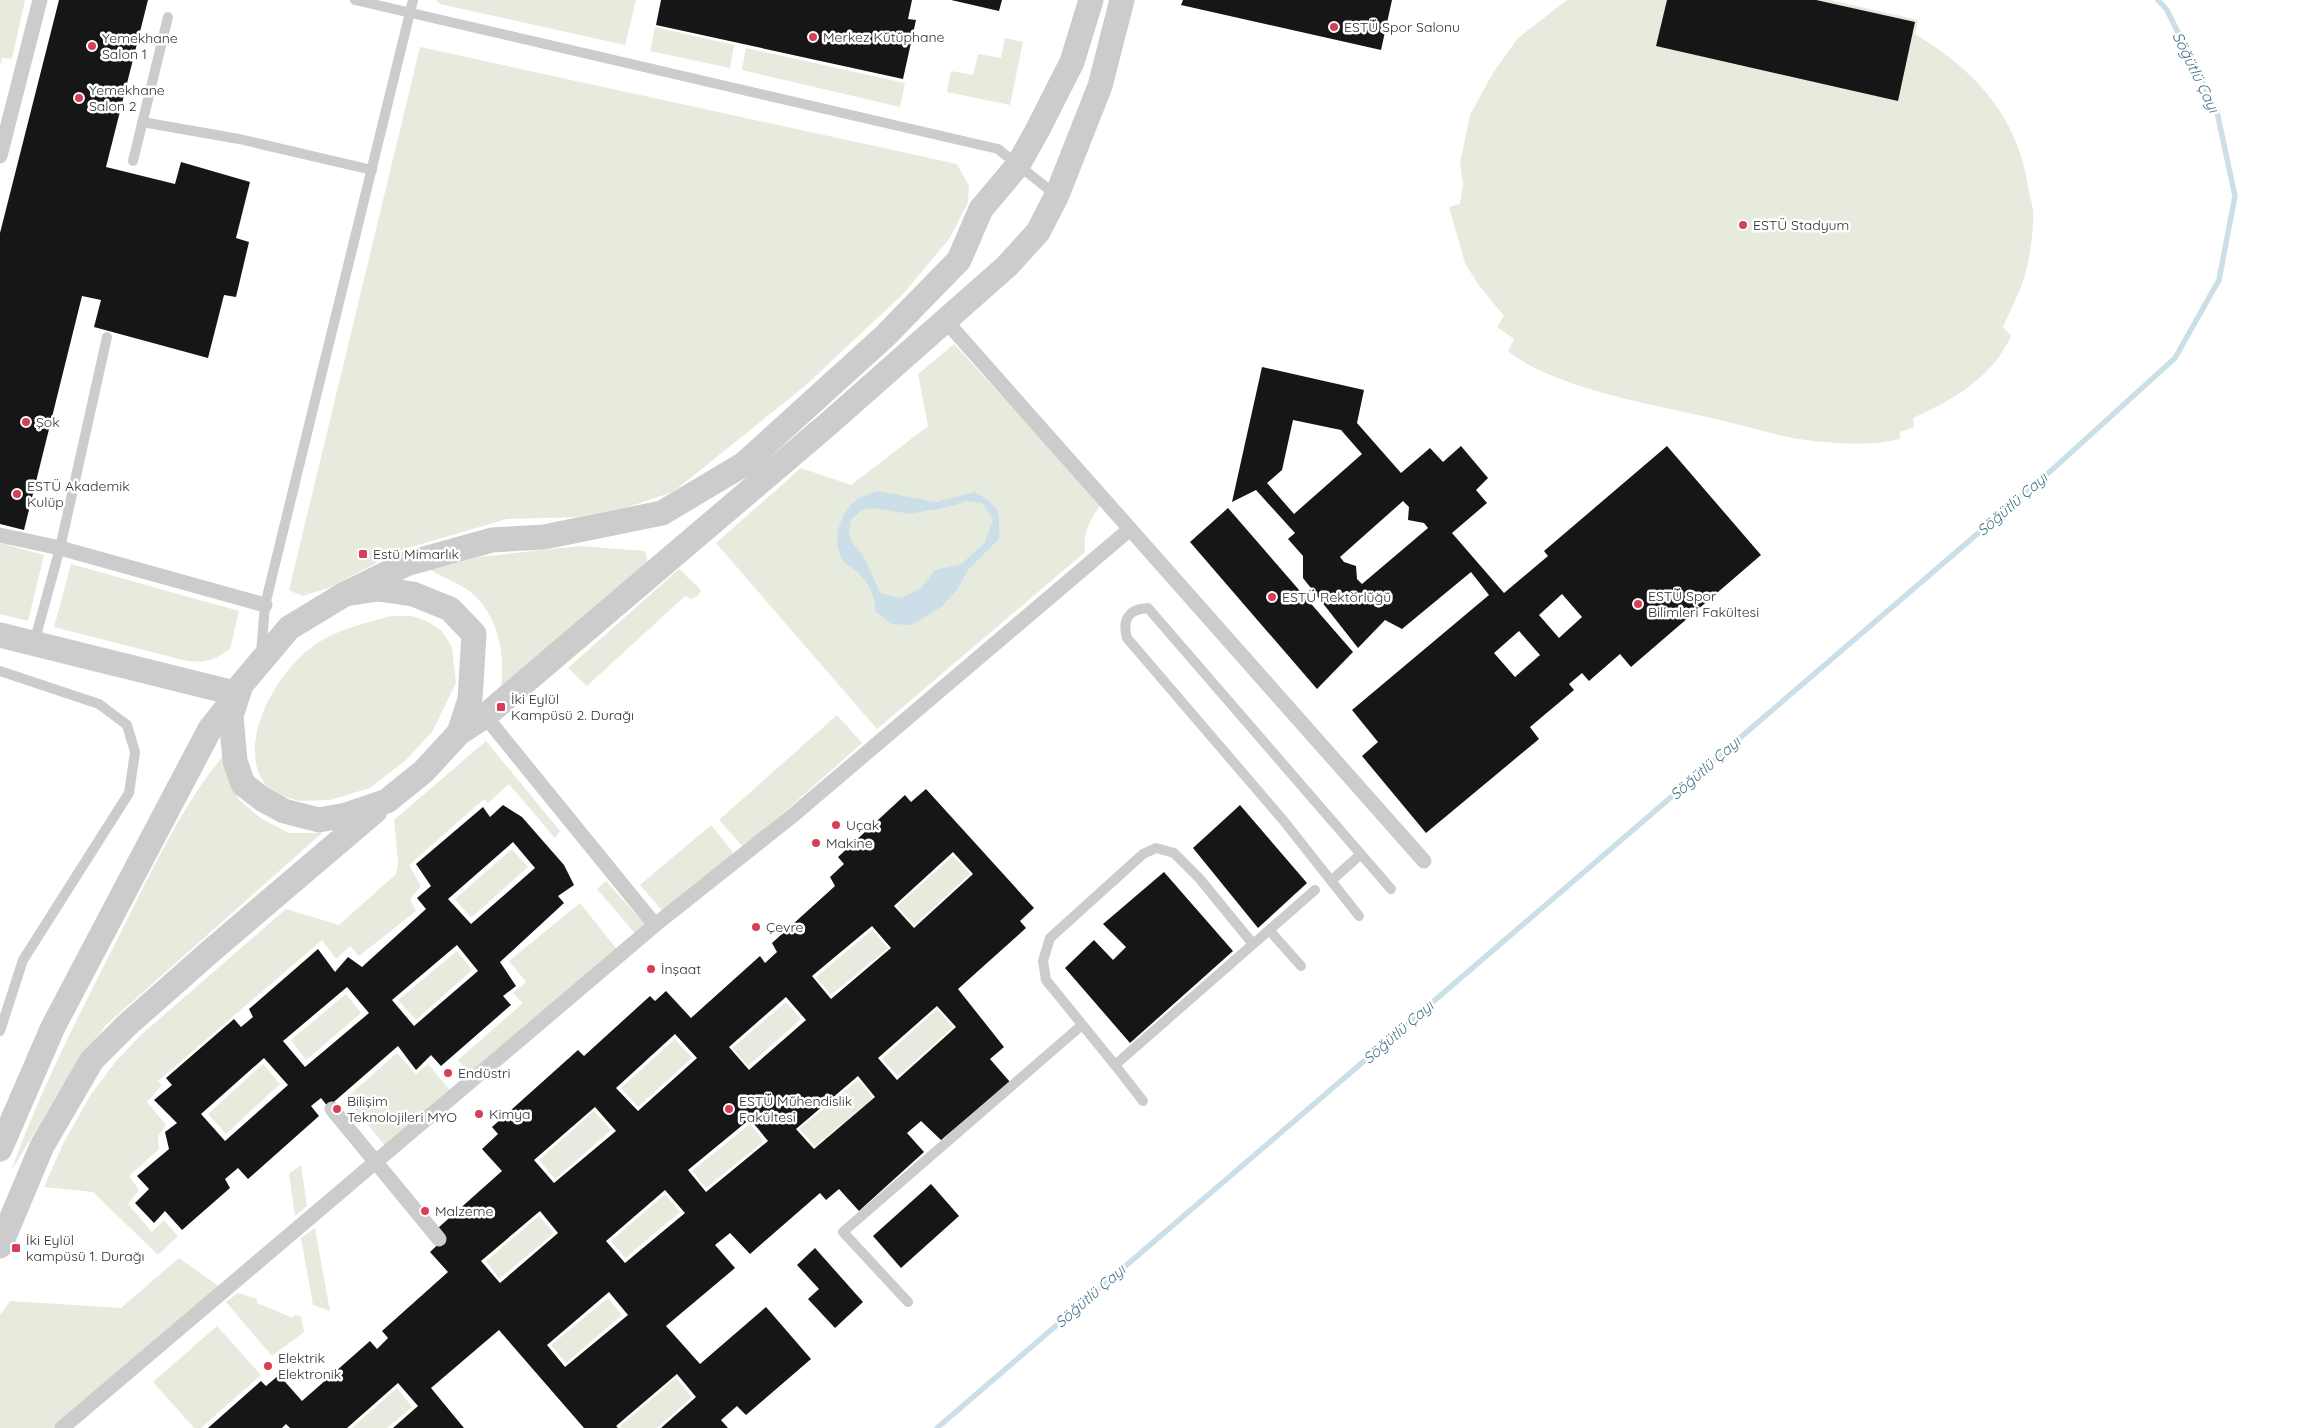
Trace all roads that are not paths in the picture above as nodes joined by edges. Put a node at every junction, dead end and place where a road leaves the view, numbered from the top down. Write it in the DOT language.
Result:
graph roads {
  1 [pos="40,0"];
  2 [pos="355,0"];
  3 [pos="413,0"];
  4 [pos="1091,0"];
  5 [pos="1122,0"];
  6 [pos="410,14"];
  7 [pos="168,18"];
  8 [pos="142,122"];
  9 [pos="0,156"];
  10 [pos="133,161"];
  11 [pos="1018,165"];
  12 [pos="372,170"];
  13 [pos="1057,195"];
  14 [pos="946,320"];
  15 [pos="107,337"];
  16 [pos="1130,529"];
  17 [pos="0,534"];
  18 [pos="60,548"];
  19 [pos="345,594"];
  20 [pos="265,605"];
  21 [pos="0,635"];
  22 [pos="34,644"];
  23 [pos="261,661"];
  24 [pos="0,670"];
  25 [pos="238,694"];
  26 [pos="485,716"];
  27 [pos="459,734"];
  28 [pos="387,801"];
  29 [pos="1361,854"];
  30 [pos="1424,861"];
  31 [pos="1332,880"];
  32 [pos="1391,889"];
  33 [pos="1315,890"];
  34 [pos="1359,916"];
  35 [pos="655,925"];
  36 [pos="1270,931"];
  37 [pos="1253,944"];
  38 [pos="1301,966"];
  39 [pos="1082,1026"];
  40 [pos="0,1031"];
  41 [pos="1115,1065"];
  42 [pos="1143,1101"];
  43 [pos="332,1109"];
  44 [pos="0,1149"];
  45 [pos="375,1162"];
  46 [pos="439,1239"];
  47 [pos="0,1246"];
  48 [pos="908,1302"];
  49 [pos="62,1428"];
  1 -- 9 [label="street"];
  2 -- 6 [label="lane"];
  3 -- 6 [label="lane"];
  4 -- 11 [label="street"];
  5 -- 13 [label="street"];
  6 -- 11 [label="lane"];
  6 -- 12 [label="lane"];
  7 -- 8 [label="lane"];
  8 -- 10 [label="lane"];
  8 -- 12 [label="lane"];
  11 -- 13 [label="lane"];
  11 -- 19 [label="street"];
  12 -- 20 [label="lane"];
  13 -- 14 [label="street"];
  14 -- 16 [label="street"];
  14 -- 26 [label="street"];
  15 -- 18 [label="lane"];
  16 -- 30 [label="street"];
  16 -- 35 [label="street"];
  17 -- 18 [label="street"];
  18 -- 20 [label="street"];
  18 -- 22 [label="lane"];
  19 -- 23 [label="street"];
  19 -- 27 [label="street"];
  20 -- 23 [label="lane"];
  21 -- 22 [label="street"];
  22 -- 25 [label="street"];
  23 -- 25 [label="street"];
  24 -- 40 [label="lane"];
  25 -- 28 [label="street"];
  25 -- 44 [label="street"];
  26 -- 27 [label="street"];
  26 -- 35 [label="street"];
  27 -- 28 [label="street"];
  28 -- 47 [label="street"];
  29 -- 31 [label="lane"];
  29 -- 31 [label="lane"];
  29 -- 32 [label="lane"];
  31 -- 34 [label="lane"];
  33 -- 36 [label="lane"];
  35 -- 45 [label="street"];
  36 -- 37 [label="lane"];
  36 -- 38 [label="lane"];
  37 -- 39 [label="lane"];
  37 -- 41 [label="lane"];
  39 -- 41 [label="lane"];
  39 -- 48 [label="lane"];
  41 -- 42 [label="lane"];
  43 -- 45 [label="street"];
  45 -- 46 [label="street"];
  45 -- 49 [label="street"];
}
